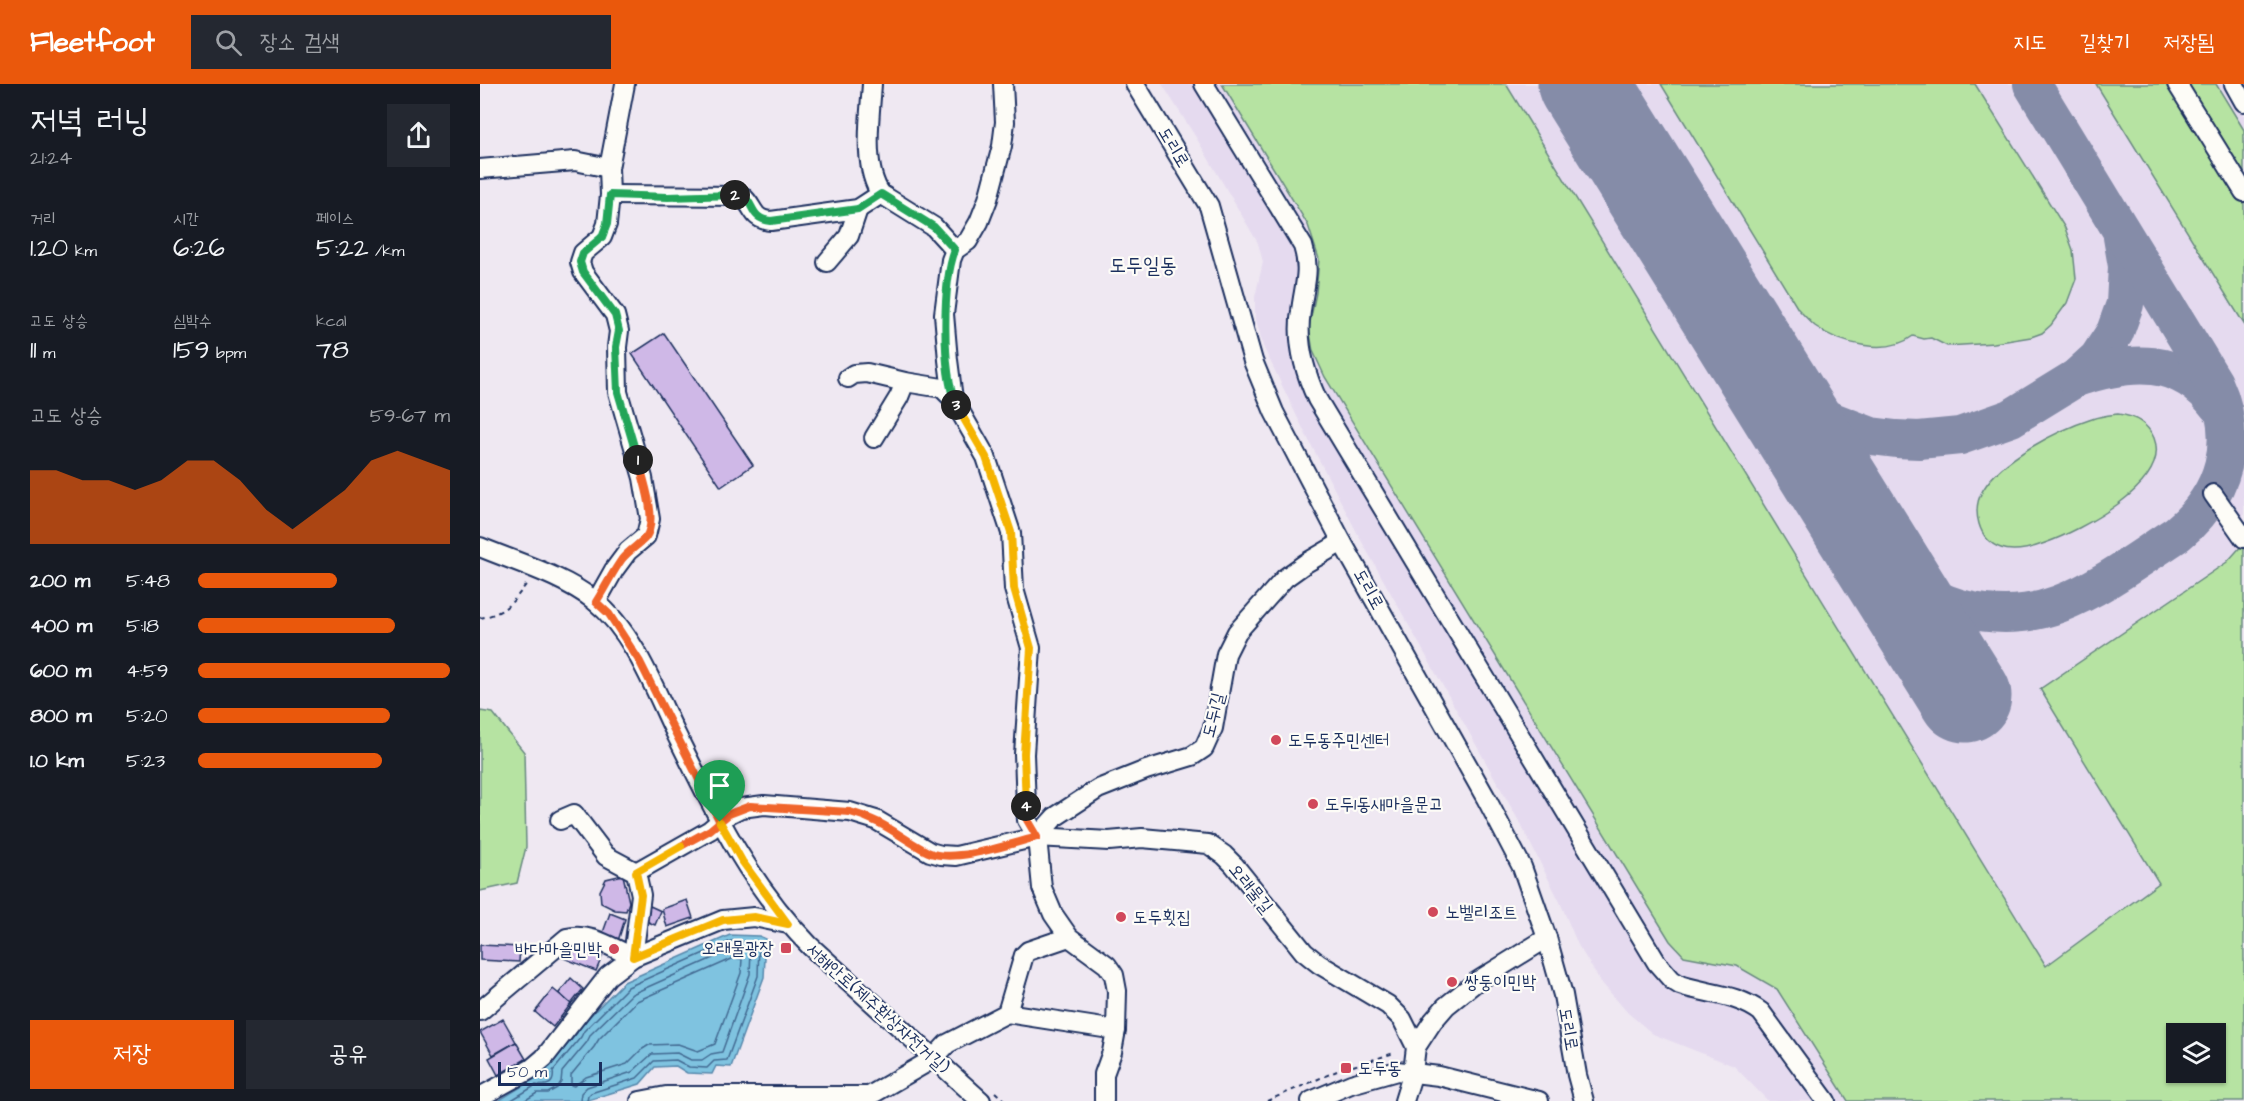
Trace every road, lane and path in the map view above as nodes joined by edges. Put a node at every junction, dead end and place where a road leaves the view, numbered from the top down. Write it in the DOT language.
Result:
graph roads {
  1 [pos="626,84"];
  2 [pos="872,84"];
  3 [pos="1003,84"];
  4 [pos="1135,84"];
  5 [pos="1204,84"];
  6 [pos="2177,84"];
  7 [pos="2234,84"];
  8 [pos="2244,102"];
  9 [pos="609,168"];
  10 [pos="480,169"];
  11 [pos="2244,192"];
  12 [pos="881,194"];
  13 [pos="610,195"];
  14 [pos="858,209"];
  15 [pos="955,250"];
  16 [pos="827,262"];
  17 [pos="848,378"];
  18 [pos="905,382"];
  19 [pos="953,399"];
  20 [pos="874,438"];
  21 [pos="2213,494"];
  22 [pos="2244,538"];
  23 [pos="1342,542"];
  24 [pos="480,547"];
  25 [pos="536,571"];
  26 [pos="596,602"];
  27 [pos="480,618"];
  28 [pos="560,820"];
  29 [pos="720,822"];
  30 [pos="1037,837"];
  31 [pos="636,872"];
  32 [pos="788,924"];
  33 [pos="1069,937"];
  34 [pos="1547,938"];
  35 [pos="633,957"];
  36 [pos="480,1011"];
  37 [pos="1007,1013"];
  38 [pos="1116,1030"];
  39 [pos="1416,1047"];
  40 [pos="933,1059"];
  41 [pos="1413,1072"];
  42 [pos="480,1097"];
  43 [pos="693,1098"];
  44 [pos="872,1098"];
  45 [pos="639,1101"];
  46 [pos="981,1101"];
  47 [pos="1104,1101"];
  48 [pos="1311,1101"];
  49 [pos="1404,1101"];
  50 [pos="1539,1101"];
  51 [pos="1584,1101"];
  52 [pos="1826,1101"];
  1 -- 9 [label="street"];
  2 -- 12 [label="street"];
  3 -- 15 [label="street"];
  4 -- 23 [label="street, 도리로"];
  5 -- 52 [label="street"];
  6 -- 11 [label="street"];
  7 -- 8 [label="street"];
  9 -- 10 [label="street"];
  9 -- 13 [label="street"];
  12 -- 14 [label="street"];
  12 -- 15 [label="street"];
  13 -- 14 [label="street"];
  13 -- 26 [label="street"];
  14 -- 16 [label="street"];
  15 -- 19 [label="street"];
  17 -- 18 [label="street"];
  18 -- 19 [label="street"];
  18 -- 20 [label="street"];
  19 -- 30 [label="street"];
  21 -- 22 [label="street"];
  23 -- 30 [label="street, 도두1길"];
  23 -- 34 [label="street, 도리로"];
  24 -- 25 [label="street"];
  25 -- 26 [label="street, 서해안로(제주환상자전거길)"];
  25 -- 27 [label="path"];
  26 -- 29 [label="street, 서해안로(제주환상자전거길)"];
  28 -- 31 [label="street"];
  29 -- 30 [label="street, 오래물길"];
  29 -- 31 [label="street, 오래물길"];
  29 -- 32 [label="street, 서해안로(제주환상자전거길)"];
  30 -- 33 [label="street"];
  30 -- 39 [label="street, 오래물길"];
  31 -- 35 [label="street"];
  32 -- 35 [label="street"];
  32 -- 40 [label="street, 서해안로(제주환상자전거길)"];
  33 -- 37 [label="street"];
  33 -- 38 [label="street"];
  34 -- 39 [label="street"];
  34 -- 51 [label="street, 도리로"];
  35 -- 36 [label="street"];
  35 -- 42 [label="street"];
  37 -- 38 [label="street"];
  37 -- 40 [label="street"];
  38 -- 47 [label="street"];
  39 -- 41 [label="street"];
  40 -- 44 [label="street"];
  40 -- 46 [label="street, 서해안로(제주환상자전거길)"];
  41 -- 48 [label="street"];
  41 -- 49 [label="street"];
  41 -- 50 [label="street"];
  43 -- 44 [label="street"];
  43 -- 45 [label="street"];
}
